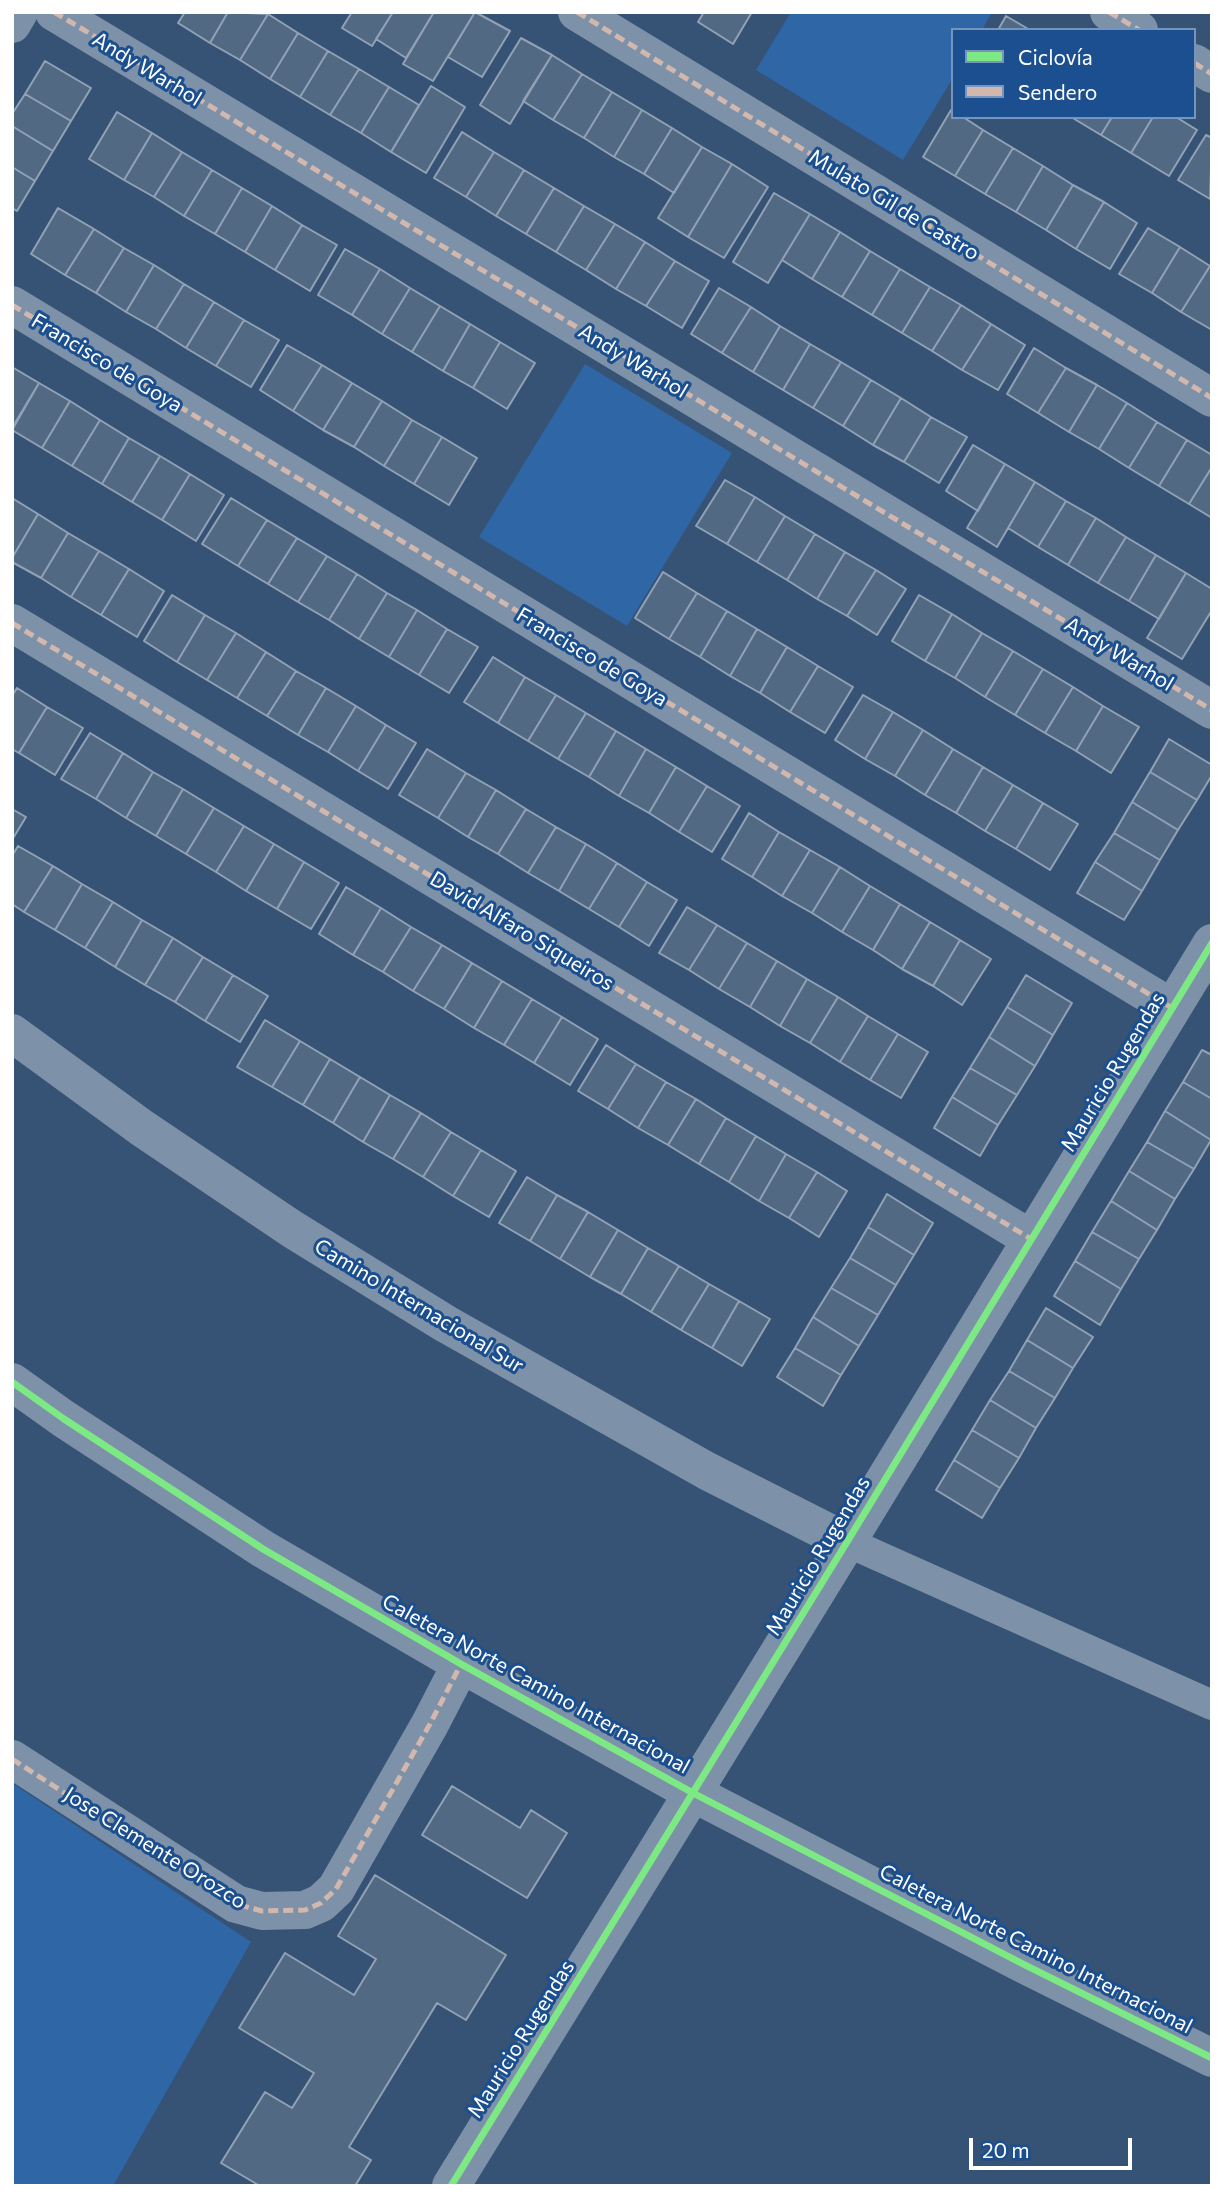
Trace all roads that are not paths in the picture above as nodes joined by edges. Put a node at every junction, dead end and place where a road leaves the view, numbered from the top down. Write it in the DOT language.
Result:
graph roads {
  1 [pos="19,12"];
  2 [pos="54,12"];
  3 [pos="577,12"];
  4 [pos="1110,12"];
  5 [pos="12,24"];
  6 [pos="1136,28"];
  7 [pos="1196,64"];
  8 [pos="1212,74"];
  9 [pos="12,305"];
  10 [pos="1212,398"];
  11 [pos="12,623"];
  12 [pos="1212,710"];
  13 [pos="1212,943"];
  14 [pos="1172,1008"];
  15 [pos="12,1034"];
  16 [pos="1031,1240"];
  17 [pos="12,1382"];
  18 [pos="847,1542"];
  19 [pos="461,1664"];
  20 [pos="1212,1704"];
  21 [pos="12,1759"];
  22 [pos="693,1793"];
  23 [pos="1212,2058"];
  24 [pos="451,2186"];
  1 -- 5 [label="street"];
  2 -- 12 [label="street, Andy Warhol"];
  3 -- 10 [label="street, Mulato Gil de Castro"];
  4 -- 6 [label="street"];
  7 -- 8 [label="street"];
  9 -- 14 [label="street, Francisco de Goya"];
  11 -- 16 [label="street, David Alfaro Siqueiros"];
  13 -- 14 [label="street, Mauricio Rugendas"];
  14 -- 16 [label="street, Mauricio Rugendas"];
  15 -- 18 [label="street, Camino Internacional Sur"];
  16 -- 18 [label="street, Mauricio Rugendas"];
  17 -- 19 [label="street, Caletera Norte Camino Internacional"];
  18 -- 20 [label="lane"];
  18 -- 22 [label="street, Mauricio Rugendas"];
  19 -- 21 [label="street, Jose Clemente Orozco"];
  19 -- 22 [label="street, Caletera Norte Camino Internacional"];
  22 -- 23 [label="street, Caletera Norte Camino Internacional"];
  22 -- 24 [label="street, Mauricio Rugendas"];
}
